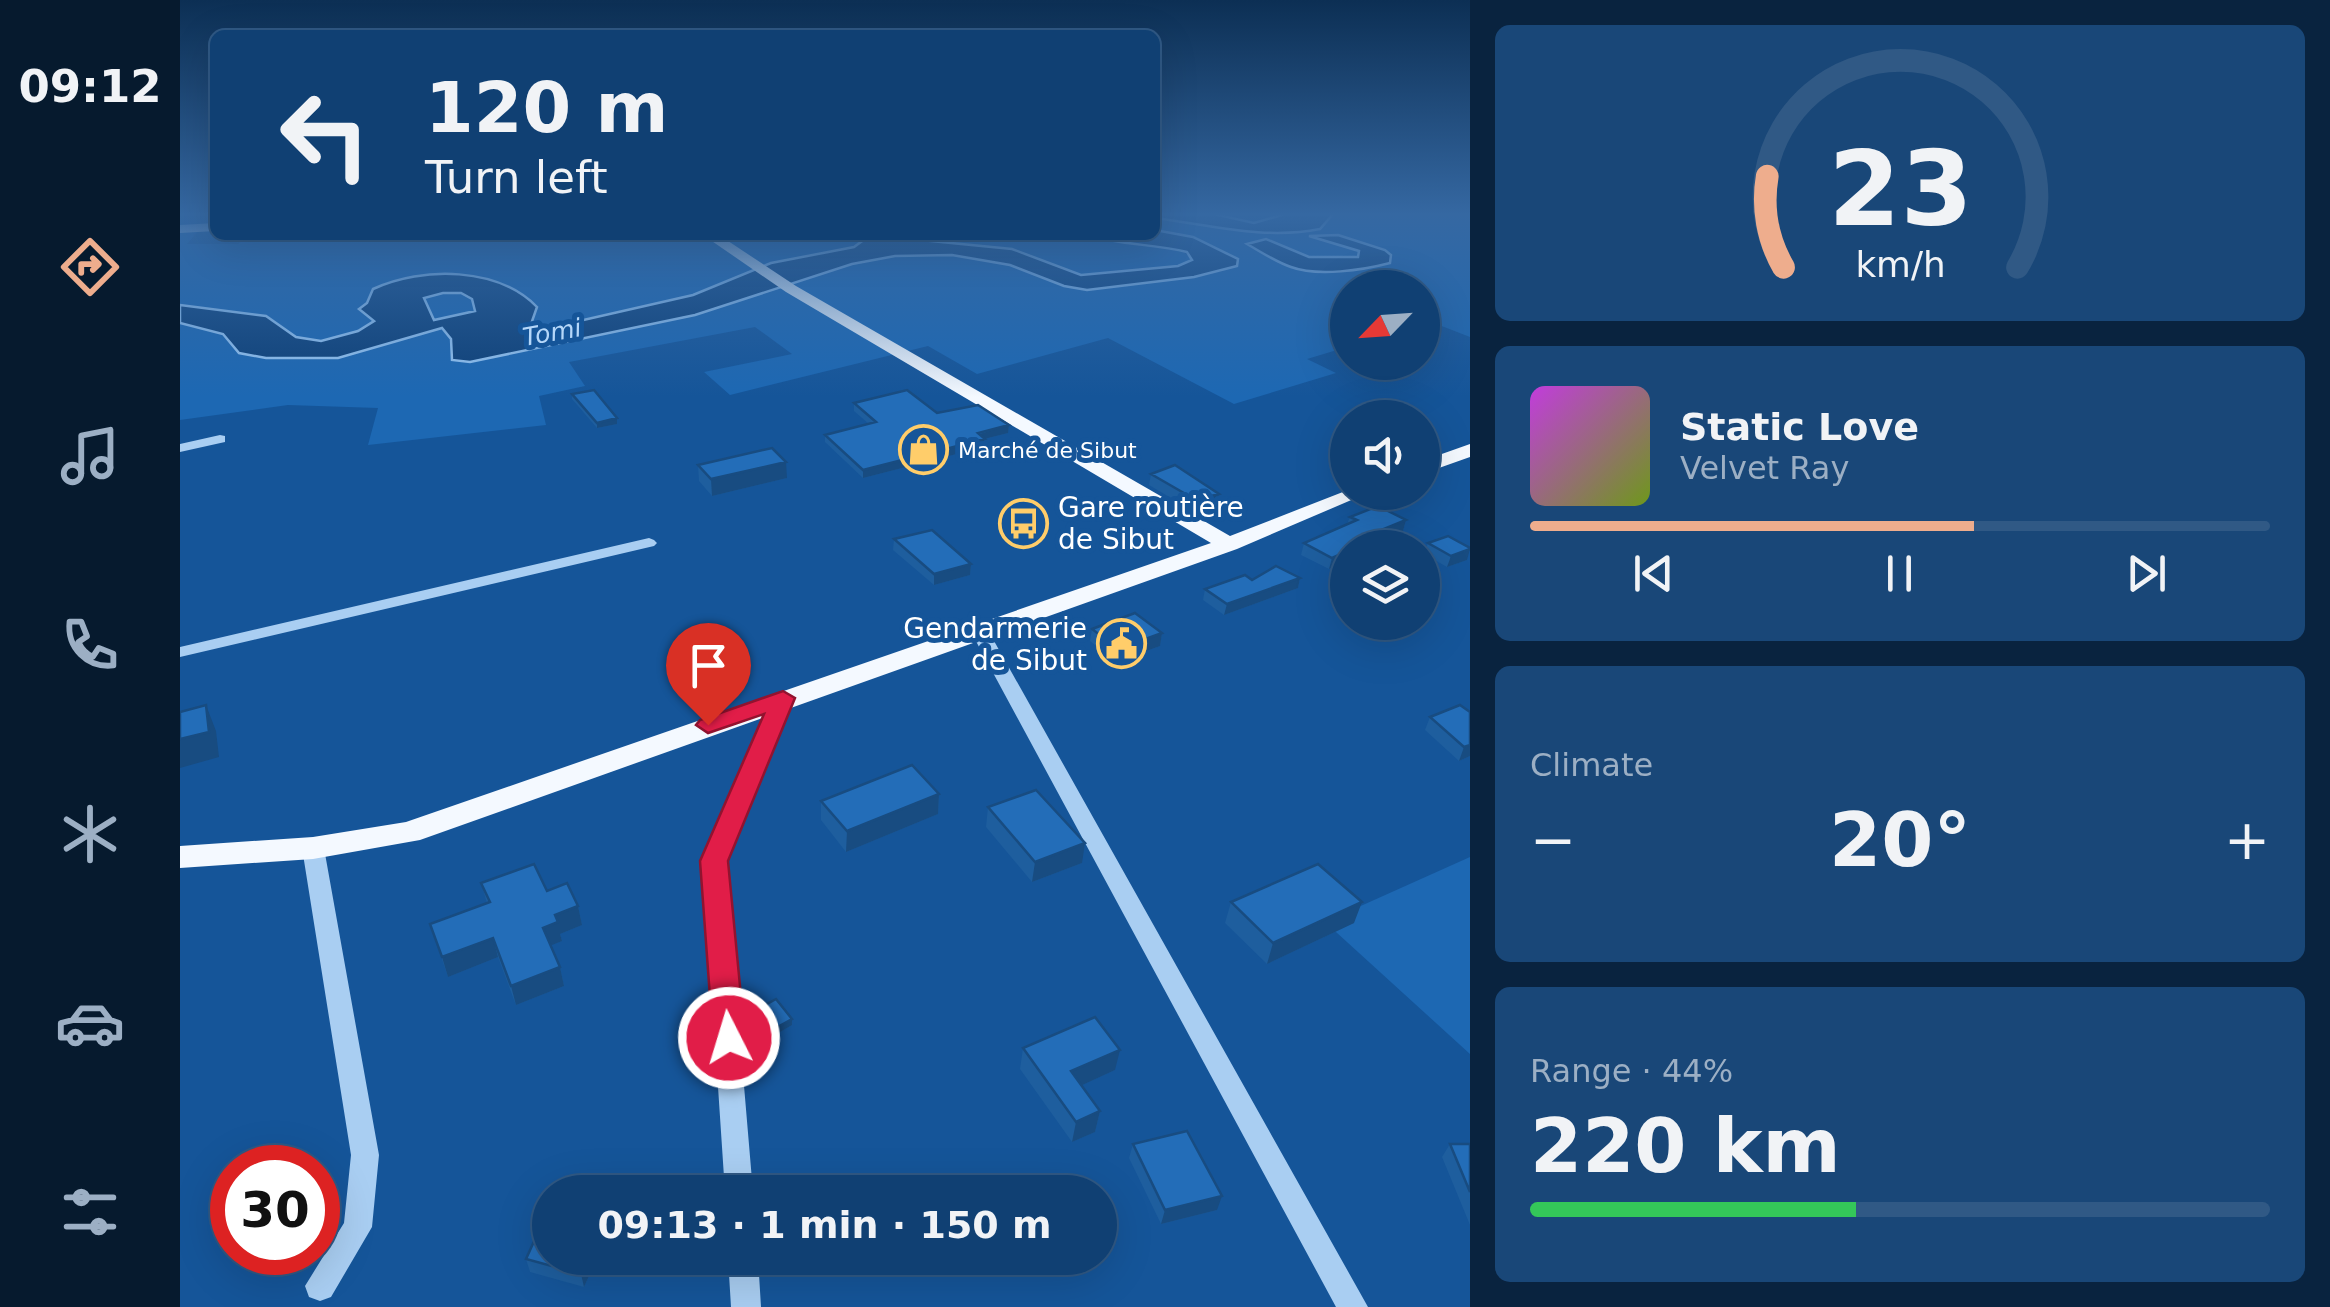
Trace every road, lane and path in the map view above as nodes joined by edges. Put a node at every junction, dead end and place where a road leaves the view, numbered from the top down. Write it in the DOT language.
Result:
graph roads {
  1 [pos="770,275"];
  2 [pos="220,439"];
  3 [pos="180,448"];
  4 [pos="1470,450"];
  5 [pos="1440,461"];
  6 [pos="1330,504"];
  7 [pos="648,543"];
  8 [pos="1229,544"];
  9 [pos="980,632"];
  10 [pos="180,652"];
  11 [pos="783,698"];
  12 [pos="313,848"];
  13 [pos="180,856"];
  14 [pos="739,1175"];
  15 [pos="744,1275"];
  16 [pos="320,1286"];
  17 [pos="746,1307"];
  18 [pos="1353,1307"];
  1 -- 8 [label="main road"];
  2 -- 3 [label="street"];
  4 -- 5 [label="main road"];
  6 -- 8 [label="main road"];
  7 -- 10 [label="street"];
  8 -- 9 [label="main road"];
  9 -- 11 [label="main road"];
  9 -- 18 [label="street"];
  11 -- 12 [label="main road"];
  11 -- 14 [label="street"];
  12 -- 13 [label="main road"];
  12 -- 16 [label="street"];
  15 -- 17 [label="street"];
}
